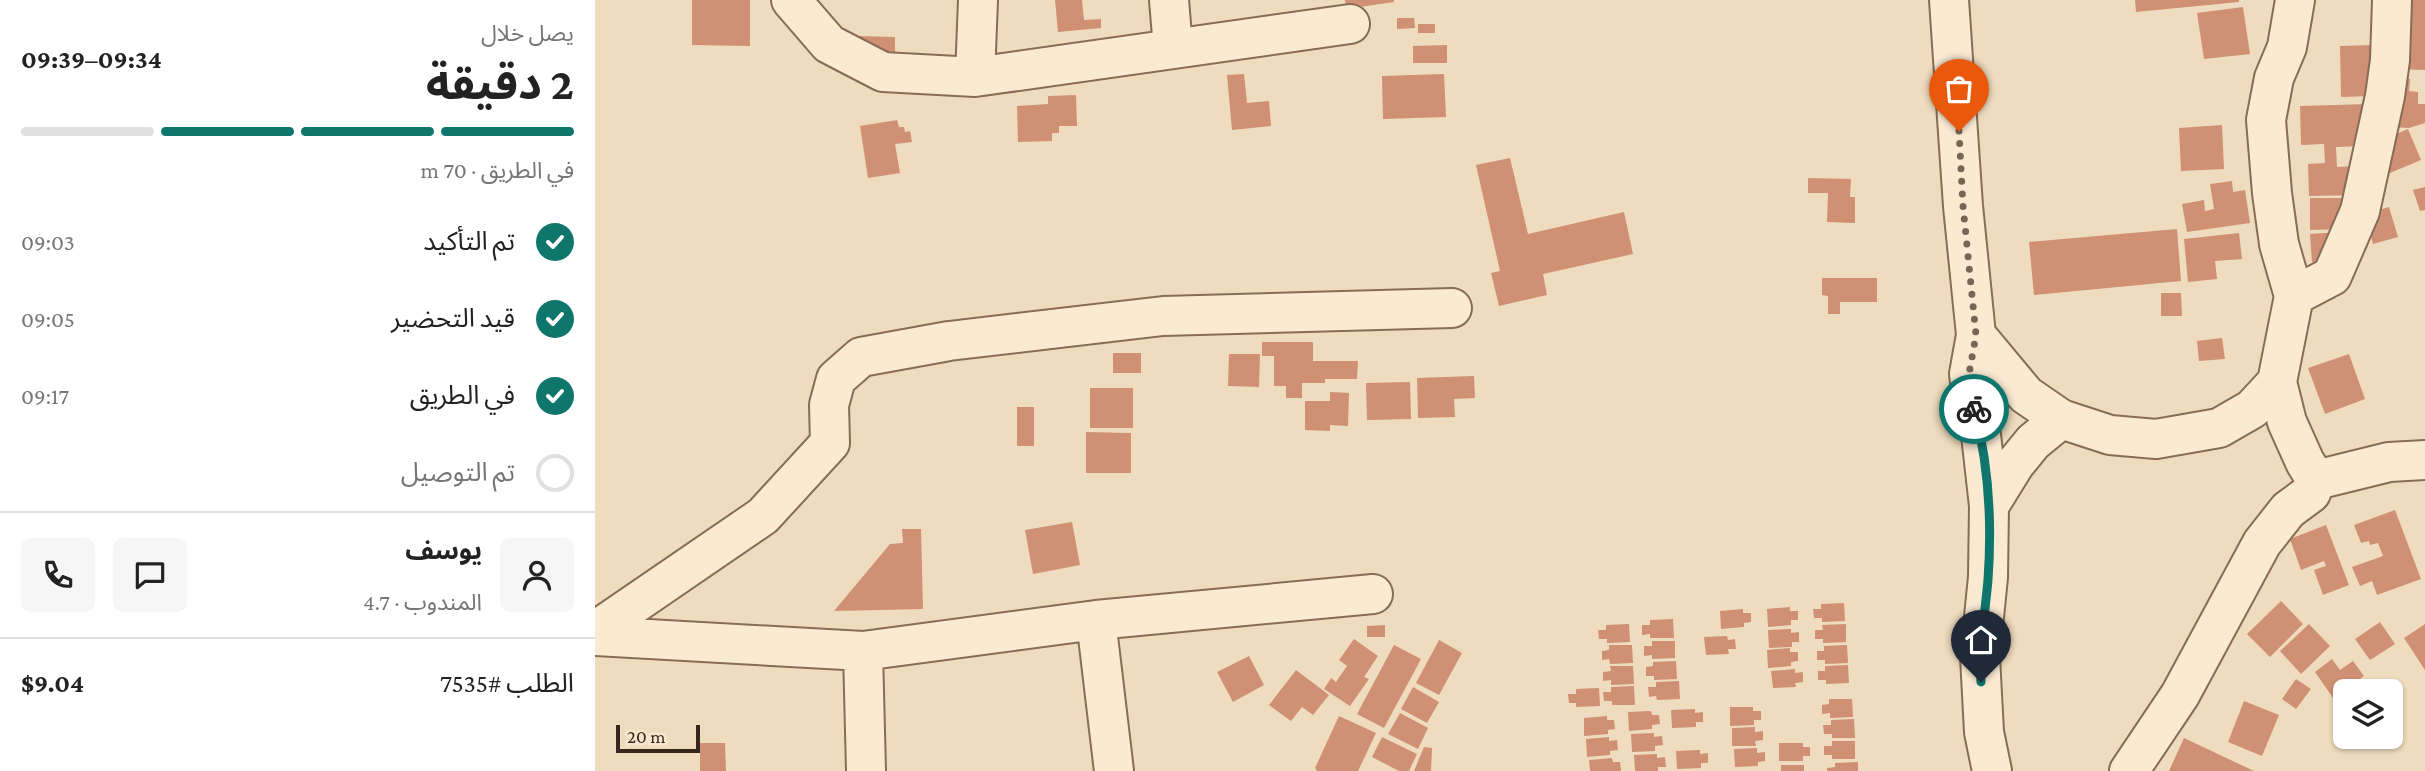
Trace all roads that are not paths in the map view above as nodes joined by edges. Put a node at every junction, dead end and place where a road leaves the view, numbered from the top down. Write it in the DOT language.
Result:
graph roads {
  1 [pos="791,0"];
  2 [pos="978,0"];
  3 [pos="1168,0"];
  4 [pos="1948,0"];
  5 [pos="2295,0"];
  6 [pos="2392,0"];
  7 [pos="1350,24"];
  8 [pos="1173,48"];
  9 [pos="975,76"];
  10 [pos="2294,296"];
  11 [pos="1451,308"];
  12 [pos="1976,335"];
  13 [pos="2277,382"];
  14 [pos="2061,419"];
  15 [pos="2425,460"];
  16 [pos="2316,480"];
  17 [pos="1989,506"];
  18 [pos="1373,594"];
  19 [pos="1096,620"];
  20 [pos="595,633"];
  21 [pos="863,650"];
  22 [pos="866,771"];
  23 [pos="1114,771"];
  24 [pos="1992,771"];
  25 [pos="2129,771"];
  1 -- 9 [label="street"];
  2 -- 9 [label="street"];
  3 -- 8 [label="street"];
  4 -- 12 [label="street"];
  5 -- 10 [label="street"];
  6 -- 10 [label="street"];
  7 -- 8 [label="street"];
  8 -- 9 [label="street"];
  10 -- 13 [label="street"];
  11 -- 20 [label="street"];
  12 -- 14 [label="street"];
  12 -- 17 [label="street"];
  13 -- 14 [label="street"];
  13 -- 16 [label="street"];
  14 -- 17 [label="street"];
  15 -- 16 [label="street"];
  16 -- 25 [label="street"];
  17 -- 24 [label="street"];
  18 -- 19 [label="street"];
  19 -- 21 [label="street"];
  19 -- 23 [label="street"];
  20 -- 21 [label="street"];
  21 -- 22 [label="street"];
}
